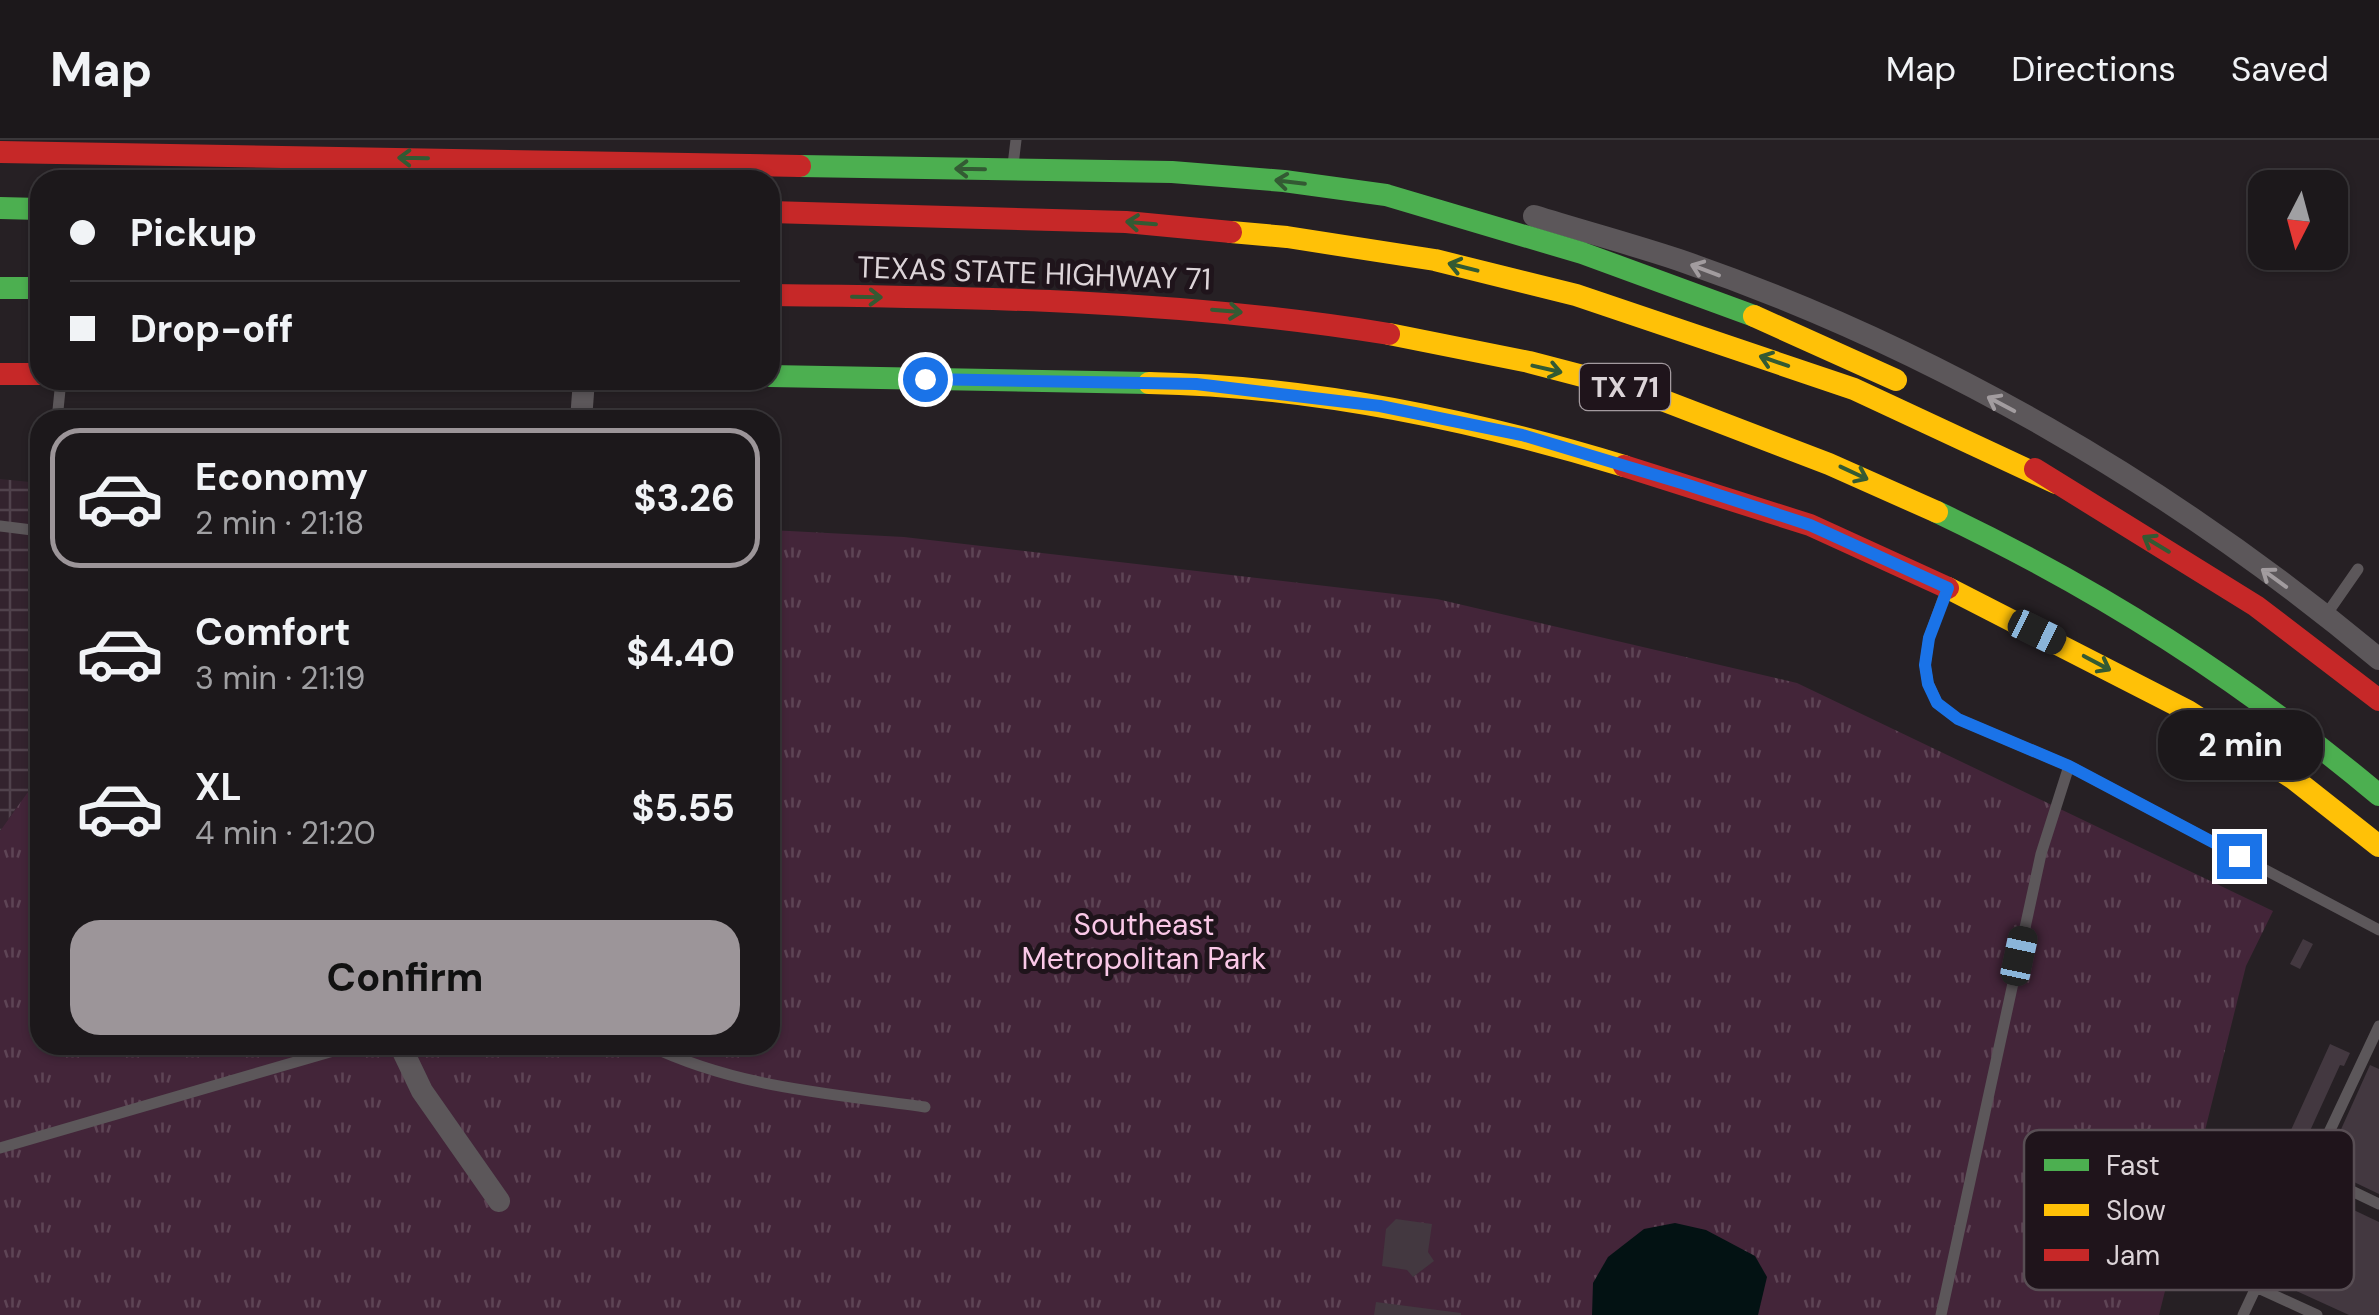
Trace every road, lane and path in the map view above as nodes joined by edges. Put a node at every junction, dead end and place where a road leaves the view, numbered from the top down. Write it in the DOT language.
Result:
graph roads {
  1 [pos="1016,140"];
  2 [pos="0,152"];
  3 [pos="462,159"];
  4 [pos="581,160"];
  5 [pos="487,170"];
  6 [pos="678,170"];
  7 [pos="1012,170"];
  8 [pos="780,171"];
  9 [pos="1386,195"];
  10 [pos="0,208"];
  11 [pos="30,208"];
  12 [pos="780,212"];
  13 [pos="0,288"];
  14 [pos="30,288"];
  15 [pos="780,295"];
  16 [pos="0,374"];
  17 [pos="30,374"];
  18 [pos="780,376"];
  19 [pos="1911,388"];
  20 [pos="1946,406"];
  21 [pos="2056,484"];
  22 [pos="0,526"];
  23 [pos="30,529"];
  24 [pos="2358,569"];
  25 [pos="1948,588"];
  26 [pos="2326,615"];
  27 [pos="2379,659"];
  28 [pos="2379,700"];
  29 [pos="2069,766"];
  30 [pos="2379,795"];
  31 [pos="2379,846"];
  32 [pos="2379,930"];
  33 [pos="2379,1026"];
  34 [pos="316,1055"];
  35 [pos="405,1055"];
  36 [pos="669,1055"];
  37 [pos="924,1107"];
  38 [pos="2330,1130"];
  39 [pos="0,1148"];
  40 [pos="2354,1192"];
  41 [pos="499,1201"];
  42 [pos="2379,1204"];
  43 [pos="2254,1290"];
  44 [pos="2264,1290"];
  45 [pos="1942,1315"];
  46 [pos="2243,1315"];
  47 [pos="2316,1315"];
  1 -- 7 [label="lane"];
  3 -- 2 [label="main road, one-way"];
  3 -- 4 [label="main road"];
  3 -- 5 [label="main road"];
  4 -- 6 [label="main road"];
  7 -- 8 [label="main road, one-way"];
  9 -- 7 [label="main road, one-way"];
  9 -- 19 [label="main road"];
  26 -- 9 [label="street, one-way"];
  10 -- 11 [label="main road"];
  21 -- 12 [label="main road, TEXAS STATE HIGHWAY 71 / TX 71, one-way"];
  13 -- 14 [label="main road"];
  15 -- 30 [label="main road, TEXAS STATE HIGHWAY 71 / TX 71, one-way"];
  16 -- 17 [label="main road"];
  18 -- 25 [label="main road"];
  20 -- 21 [label="main road"];
  28 -- 21 [label="main road, TX 71, one-way"];
  22 -- 23 [label="lane"];
  24 -- 26 [label="lane"];
  25 -- 29 [label="lane"];
  25 -- 31 [label="main road, one-way"];
  26 -- 27 [label="street"];
  29 -- 32 [label="lane"];
  29 -- 45 [label="lane"];
  33 -- 38 [label="lane"];
  34 -- 39 [label="lane"];
  35 -- 41 [label="street"];
  36 -- 37 [label="lane"];
  40 -- 42 [label="lane"];
  43 -- 46 [label="lane"];
  44 -- 47 [label="lane"];
}
